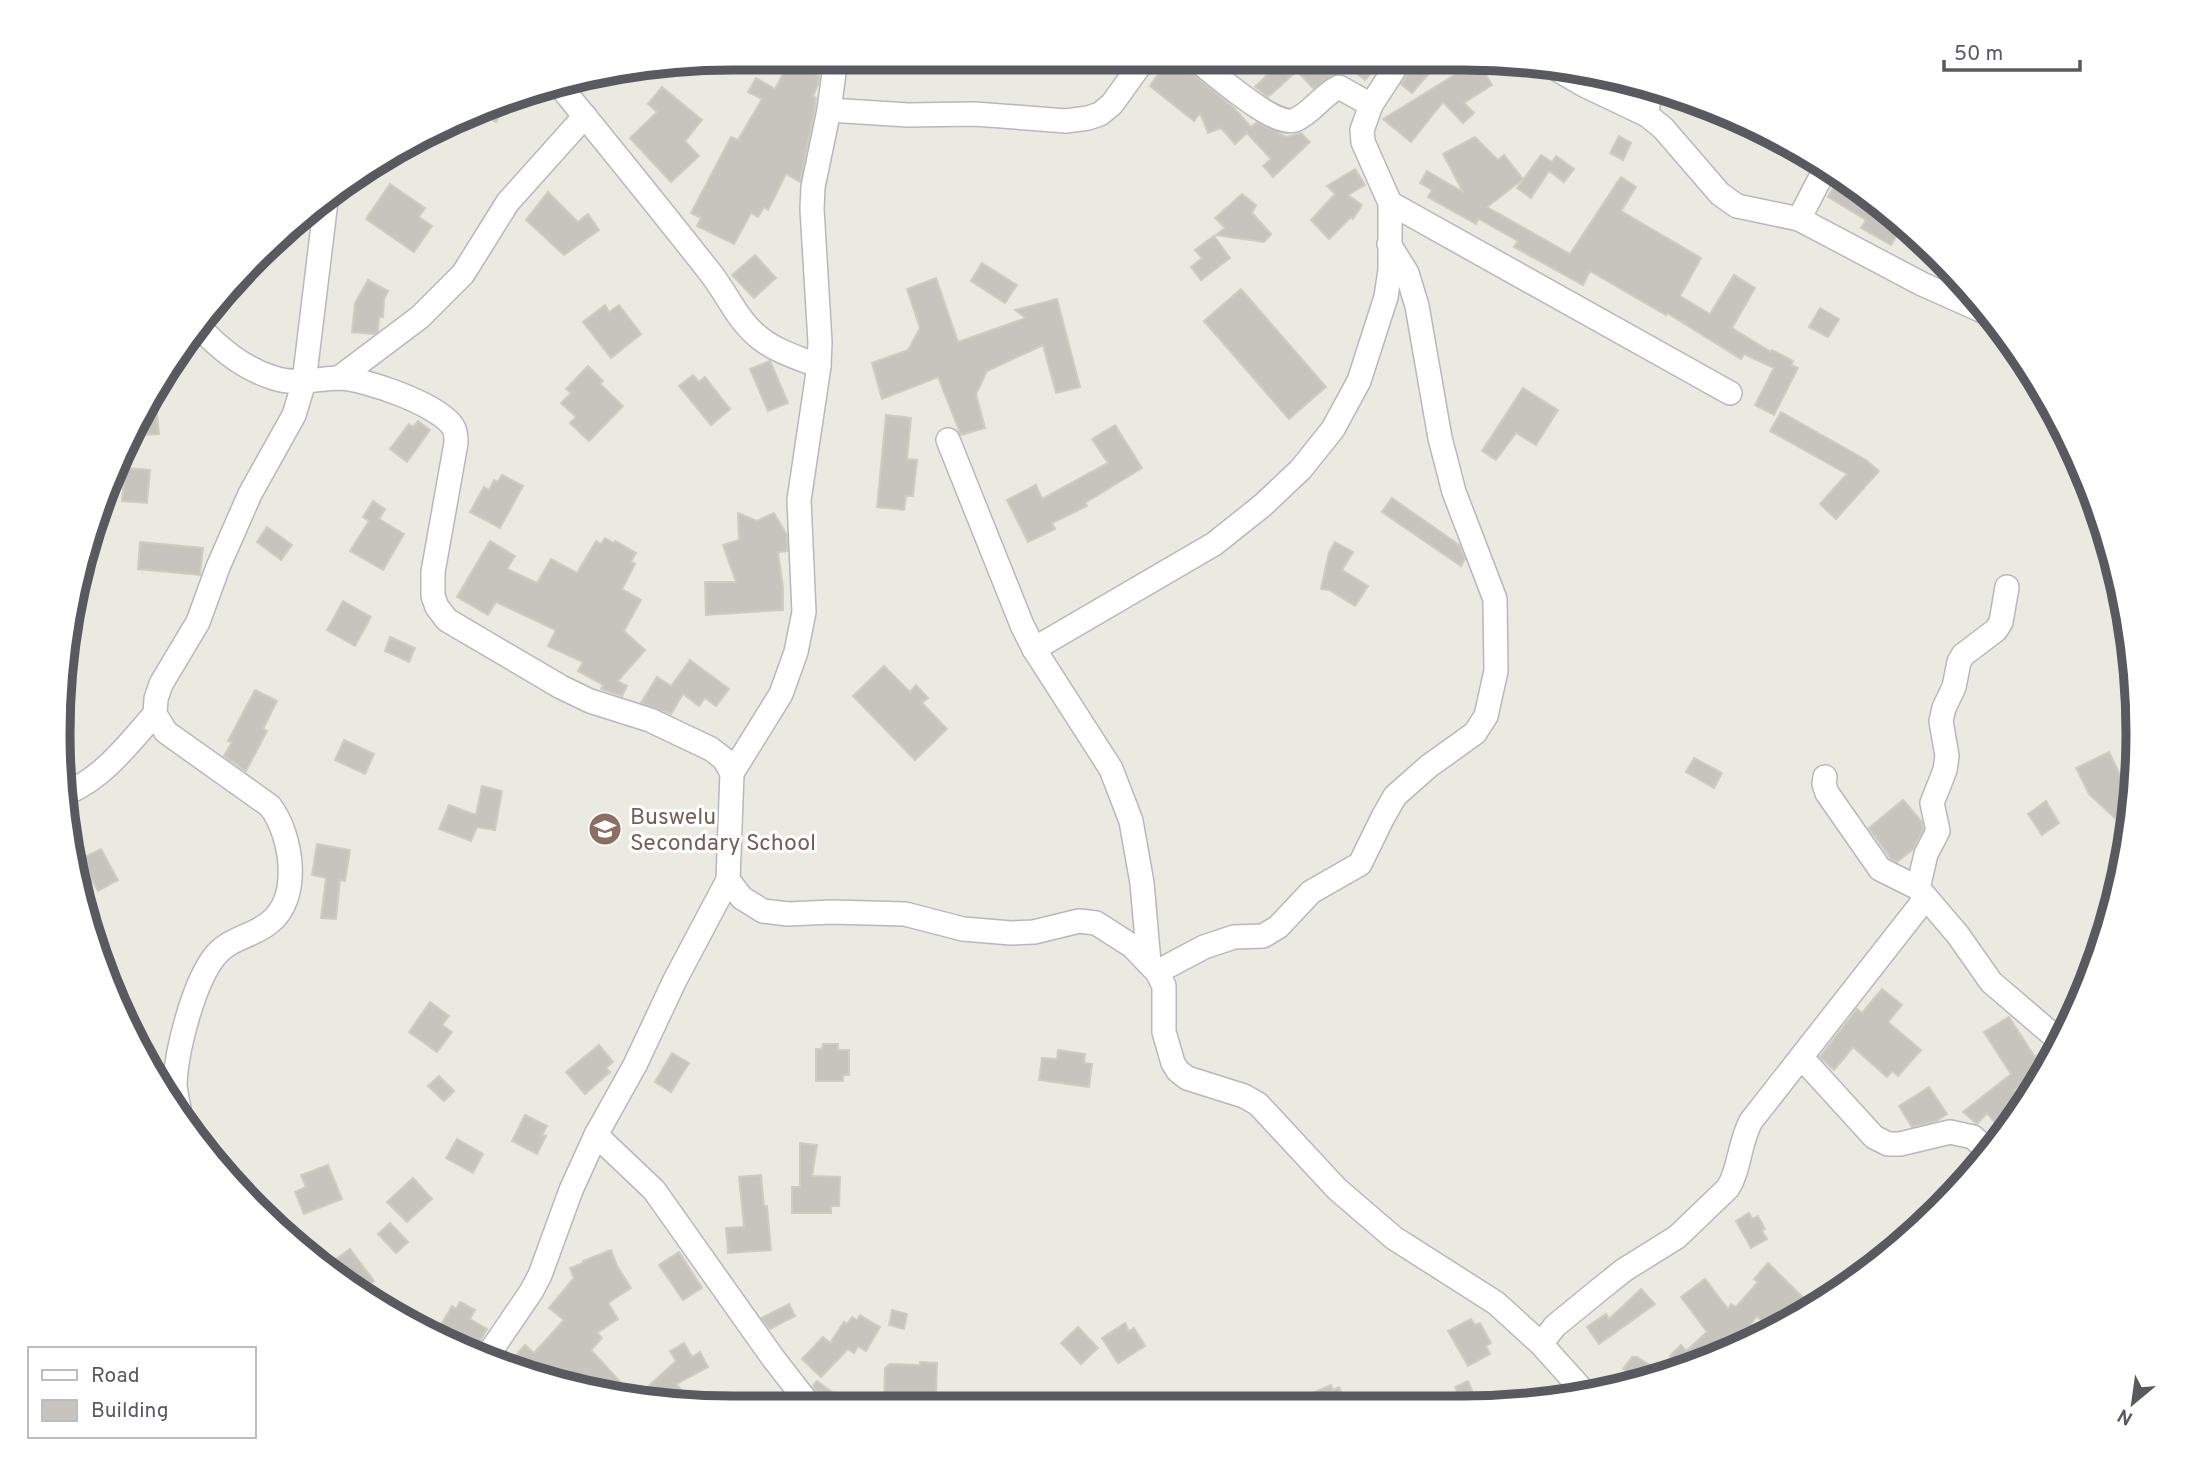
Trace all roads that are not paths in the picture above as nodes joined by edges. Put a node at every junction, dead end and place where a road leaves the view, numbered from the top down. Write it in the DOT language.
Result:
graph roads {
  1 [pos="834,70"];
  2 [pos="1137,70"];
  3 [pos="1210,70"];
  4 [pos="1394,70"];
  5 [pos="1576,80"];
  6 [pos="566,92"];
  7 [pos="1648,104"];
  8 [pos="1371,105"];
  9 [pos="829,110"];
  10 [pos="584,116"];
  11 [pos="1822,176"];
  12 [pos="1390,203"];
  13 [pos="326,210"];
  14 [pos="1800,219"];
  15 [pos="1389,244"];
  16 [pos="1962,297"];
  17 [pos="204,333"];
  18 [pos="819,366"];
  19 [pos="339,378"];
  20 [pos="304,382"];
  21 [pos="1730,393"];
  22 [pos="948,440"];
  23 [pos="2007,587"];
  24 [pos="1034,649"];
  25 [pos="155,714"];
  26 [pos="732,773"];
  27 [pos="1825,777"];
  28 [pos="73,790"];
  29 [pos="728,880"];
  30 [pos="1922,894"];
  31 [pos="1153,967"];
  32 [pos="2053,1036"];
  33 [pos="1802,1058"];
  34 [pos="176,1092"];
  35 [pos="596,1135"];
  36 [pos="1982,1145"];
  37 [pos="1541,1344"];
  38 [pos="491,1350"];
  39 [pos="1578,1385"];
  40 [pos="803,1396"];
  1 -- 9 [label="street"];
  2 -- 9 [label="street"];
  3 -- 8 [label="street"];
  4 -- 8 [label="street"];
  5 -- 7 [label="street"];
  6 -- 10 [label="street"];
  7 -- 14 [label="street"];
  8 -- 12 [label="street"];
  9 -- 18 [label="street"];
  10 -- 18 [label="street"];
  10 -- 19 [label="street"];
  11 -- 14 [label="street"];
  12 -- 15 [label="street"];
  12 -- 21 [label="street"];
  13 -- 20 [label="street"];
  14 -- 16 [label="street"];
  15 -- 24 [label="street"];
  15 -- 31 [label="street"];
  17 -- 20 [label="street"];
  18 -- 26 [label="street"];
  19 -- 20 [label="street"];
  19 -- 26 [label="street"];
  20 -- 25 [label="street"];
  22 -- 24 [label="street"];
  23 -- 30 [label="street"];
  24 -- 31 [label="street"];
  25 -- 28 [label="street"];
  25 -- 34 [label="street"];
  26 -- 29 [label="street"];
  27 -- 30 [label="street"];
  29 -- 31 [label="street"];
  29 -- 35 [label="street"];
  30 -- 32 [label="street"];
  30 -- 33 [label="street"];
  31 -- 37 [label="street"];
  33 -- 36 [label="street"];
  33 -- 37 [label="street"];
  35 -- 38 [label="street"];
  35 -- 40 [label="street"];
  37 -- 39 [label="street"];
}
